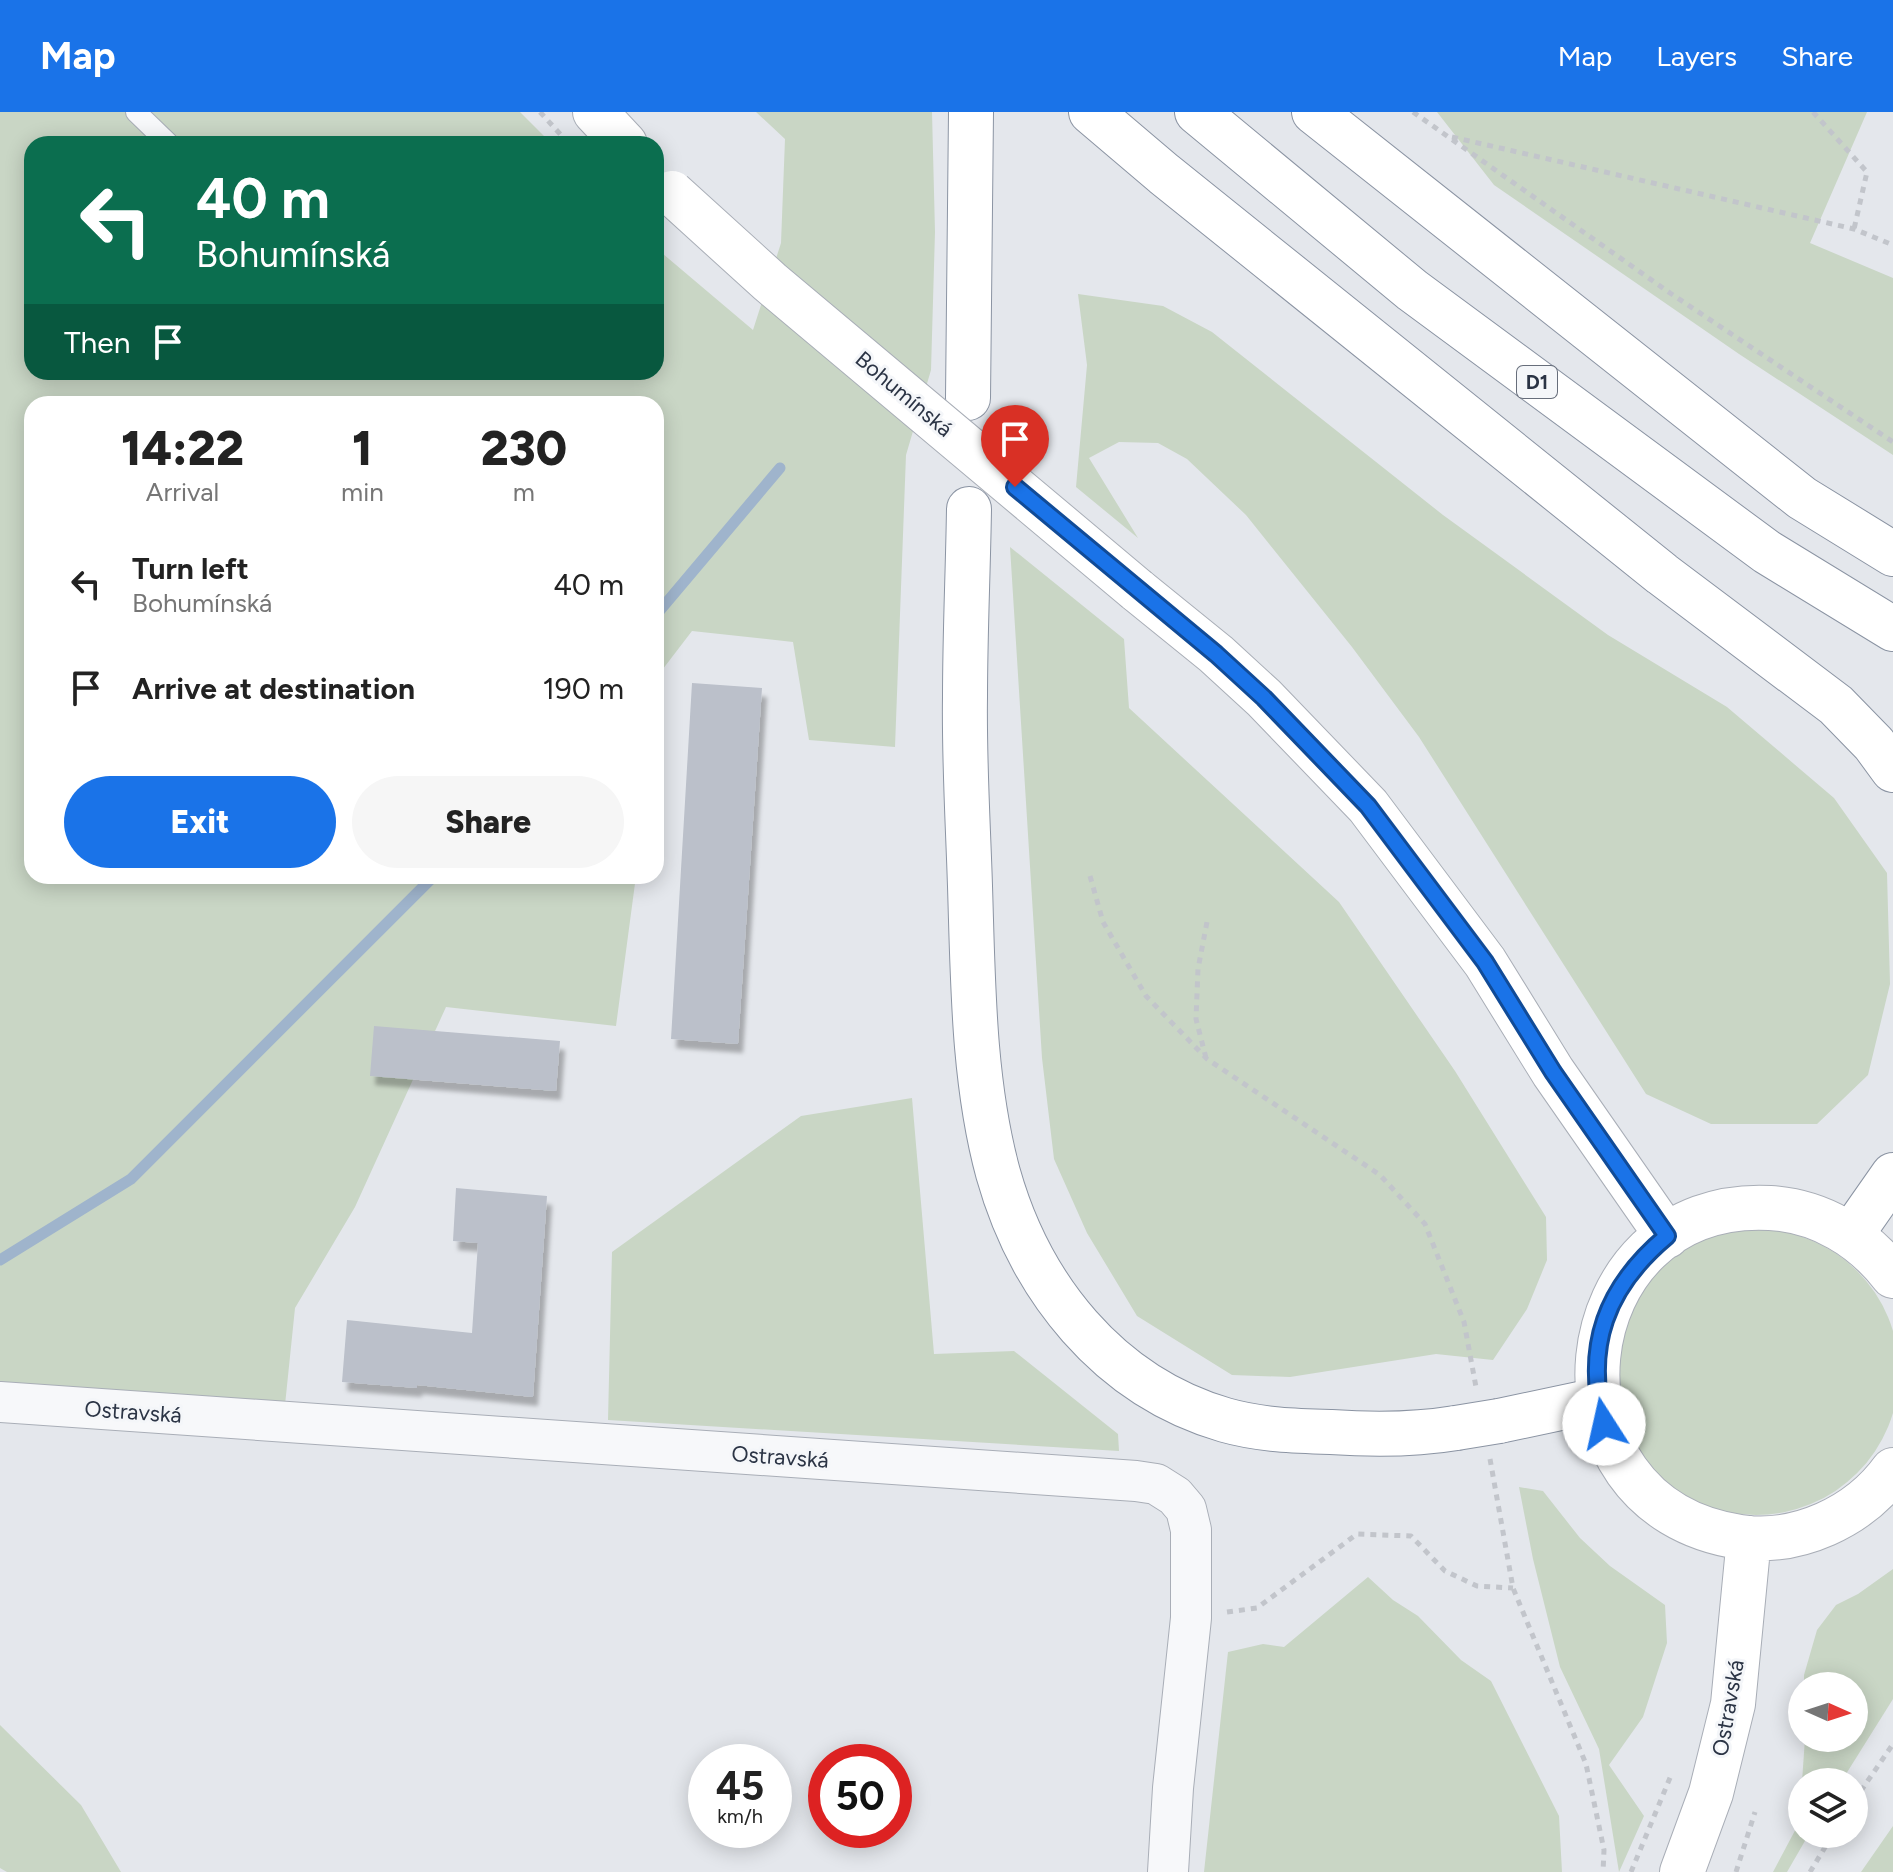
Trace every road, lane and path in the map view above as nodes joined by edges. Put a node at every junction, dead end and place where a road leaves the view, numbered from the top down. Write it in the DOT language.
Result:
graph roads {
  1 [pos="136,112"];
  2 [pos="540,112"];
  3 [pos="595,112"];
  4 [pos="971,112"];
  5 [pos="1091,112"];
  6 [pos="1197,112"];
  7 [pos="1314,112"];
  8 [pos="1413,112"];
  9 [pos="1813,112"];
  10 [pos="1445,135"];
  11 [pos="161,136"];
  12 [pos="562,136"];
  13 [pos="618,136"];
  14 [pos="664,184"];
  15 [pos="1854,229"];
  16 [pos="1893,245"];
  17 [pos="968,398"];
  18 [pos="1893,442"];
  19 [pos="969,509"];
  20 [pos="1893,554"];
  21 [pos="1893,629"];
  22 [pos="1893,770"];
  23 [pos="1090,876"];
  24 [pos="1207,922"];
  25 [pos="1207,1059"];
  26 [pos="1893,1175"];
  27 [pos="1851,1235"];
  28 [pos="1667,1236"];
  29 [pos="1893,1276"];
  30 [pos="1471,1360"];
  31 [pos="1598,1400"];
  32 [pos="0,1402"];
  33 [pos="1893,1470"];
  34 [pos="1494,1481"];
  35 [pos="1749,1538"];
  36 [pos="1513,1588"];
  37 [pos="1191,1618"];
  38 [pos="1893,1744"];
  39 [pos="1678,1760"];
  40 [pos="1868,1781"];
  41 [pos="1755,1812"];
  42 [pos="1825,1848"];
  43 [pos="1168,1872"];
  44 [pos="1603,1872"];
  45 [pos="1631,1872"];
  46 [pos="1682,1872"];
  47 [pos="1736,1872"];
  48 [pos="1810,1872"];
  1 -- 11 [label="lane"];
  2 -- 12 [label="path"];
  3 -- 13 [label="main road"];
  4 -- 17 [label="main road"];
  5 -- 22 [label="main road"];
  6 -- 21 [label="main road, D1"];
  7 -- 20 [label="main road"];
  8 -- 10 [label="path"];
  9 -- 15 [label="path"];
  10 -- 15 [label="path"];
  10 -- 18 [label="path"];
  14 -- 28 [label="main road, Bohumínská, bridge"];
  15 -- 16 [label="path"];
  19 -- 31 [label="main road, bridge"];
  23 -- 25 [label="path"];
  24 -- 25 [label="path"];
  25 -- 30 [label="path"];
  26 -- 27 [label="main road"];
  27 -- 28 [label="main road"];
  27 -- 29 [label="main road"];
  28 -- 31 [label="main road"];
  31 -- 35 [label="main road"];
  32 -- 37 [label="street, Ostravská"];
  33 -- 35 [label="main road"];
  34 -- 36 [label="path"];
  35 -- 46 [label="main road, Ostravská"];
  36 -- 37 [label="path"];
  36 -- 44 [label="path"];
  37 -- 43 [label="street, Ostravská"];
  38 -- 40 [label="path"];
  39 -- 45 [label="path"];
  41 -- 47 [label="path"];
  42 -- 48 [label="path"];
}
